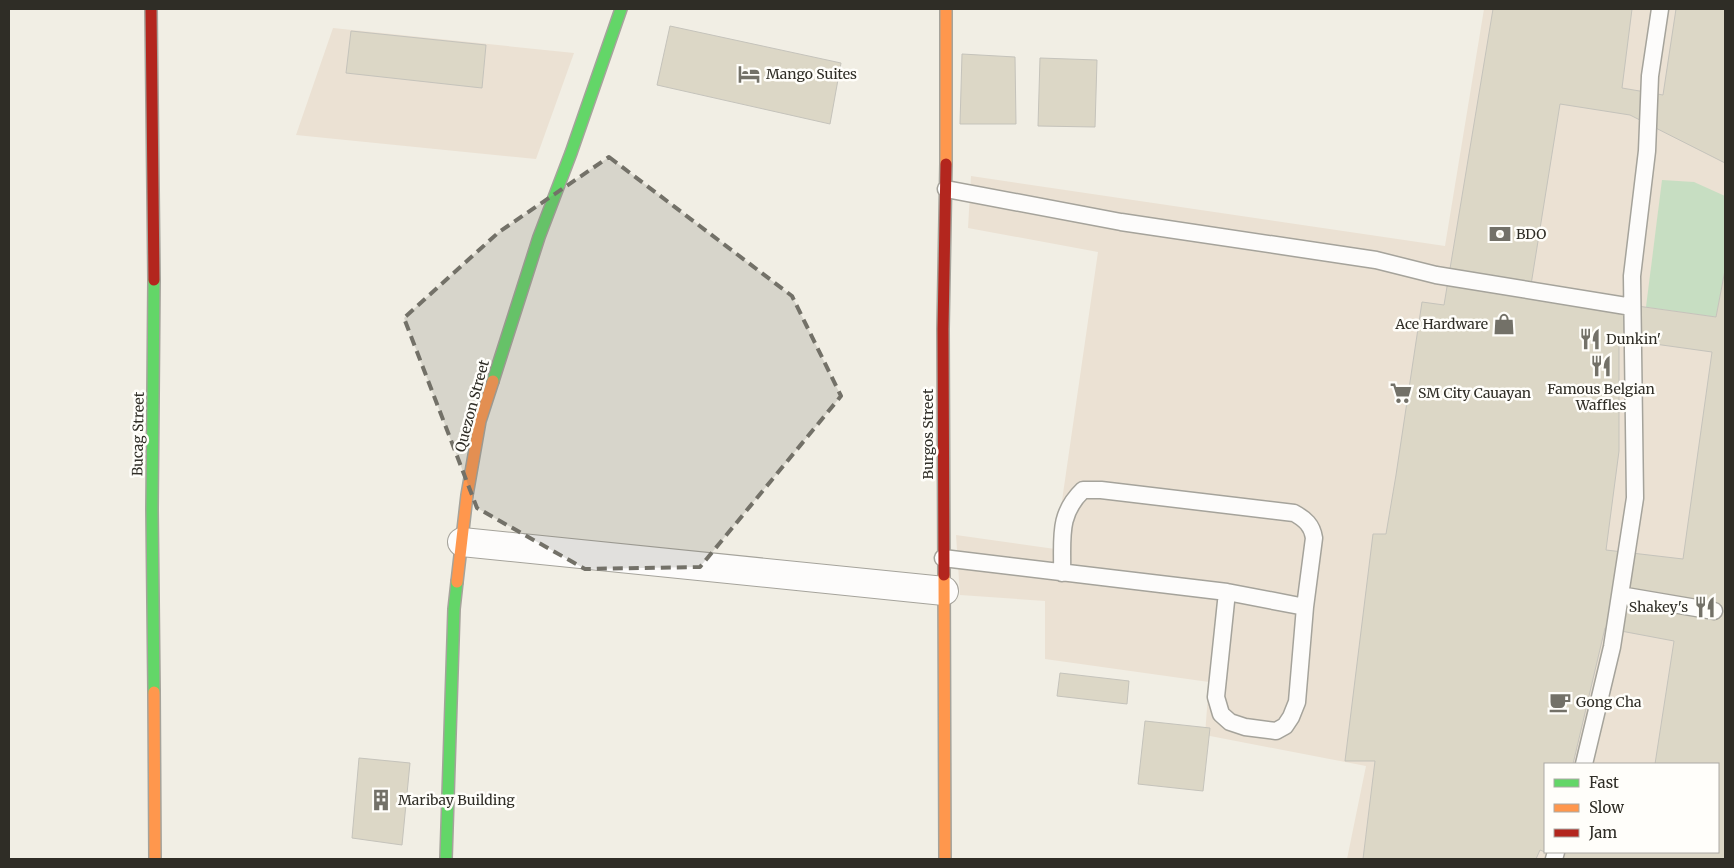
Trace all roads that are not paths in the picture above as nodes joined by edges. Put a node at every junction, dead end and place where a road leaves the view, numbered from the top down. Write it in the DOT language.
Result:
graph roads {
  1 [pos="151,9"];
  2 [pos="621,9"];
  3 [pos="946,9"];
  4 [pos="1660,9"];
  5 [pos="946,190"];
  6 [pos="1632,307"];
  7 [pos="462,542"];
  8 [pos="943,558"];
  9 [pos="1062,572"];
  10 [pos="944,591"];
  11 [pos="1227,592"];
  12 [pos="1620,595"];
  13 [pos="1305,607"];
  14 [pos="1714,611"];
  15 [pos="1584,763"];
  16 [pos="155,859"];
  17 [pos="446,859"];
  18 [pos="945,859"];
  1 -- 16 [label="street, Bucag Street"];
  2 -- 7 [label="street, Quezon Street"];
  3 -- 5 [label="street, Burgos Street"];
  4 -- 6 [label="lane"];
  5 -- 6 [label="lane"];
  5 -- 8 [label="street, Burgos Street"];
  6 -- 12 [label="lane"];
  7 -- 10 [label="street"];
  7 -- 17 [label="street, Quezon Street"];
  8 -- 9 [label="lane"];
  8 -- 10 [label="street, Burgos Street"];
  9 -- 11 [label="lane"];
  9 -- 13 [label="lane"];
  10 -- 18 [label="street, Burgos Street"];
  11 -- 13 [label="lane"];
  11 -- 13 [label="lane"];
  12 -- 14 [label="lane"];
  12 -- 15 [label="lane"];
}
